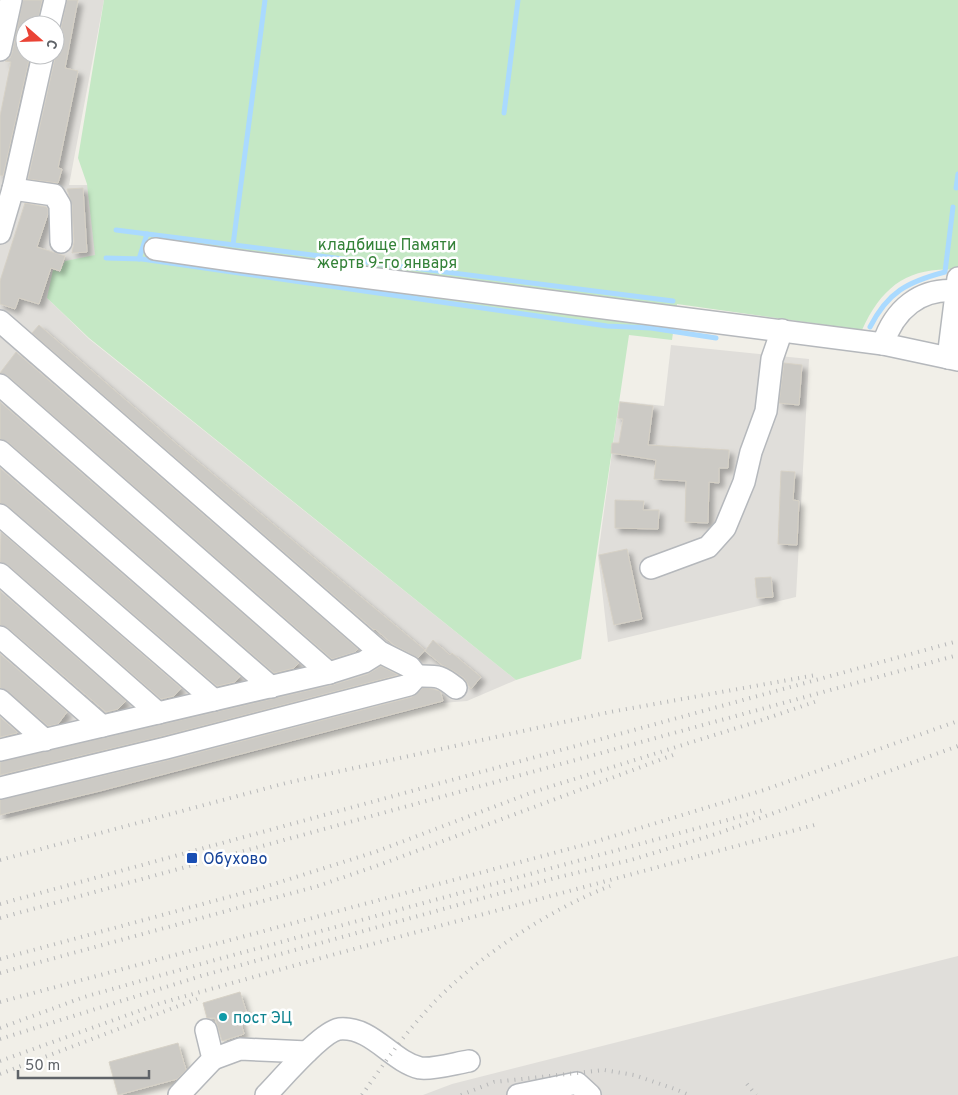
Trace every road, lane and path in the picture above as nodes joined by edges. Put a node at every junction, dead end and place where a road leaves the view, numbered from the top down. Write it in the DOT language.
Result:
graph roads {
  1 [pos="11,0"];
  2 [pos="55,0"];
  3 [pos="51,15"];
  4 [pos="0,50"];
  5 [pos="40,65"];
  6 [pos="12,189"];
  7 [pos="0,233"];
  8 [pos="61,242"];
  9 [pos="155,249"];
  10 [pos="957,287"];
  11 [pos="0,321"];
  12 [pos="782,330"];
  13 [pos="883,344"];
  14 [pos="953,359"];
  15 [pos="0,385"];
  16 [pos="0,451"];
  17 [pos="0,515"];
  18 [pos="651,568"];
  19 [pos="0,574"];
  20 [pos="0,637"];
  21 [pos="380,652"];
  22 [pos="329,673"];
  23 [pos="416,676"];
  24 [pos="271,687"];
  25 [pos="456,688"];
  26 [pos="0,700"];
  27 [pos="214,700"];
  28 [pos="158,713"];
  29 [pos="102,726"];
  30 [pos="45,740"];
  31 [pos="0,750"];
  32 [pos="0,788"];
  33 [pos="206,1030"];
  34 [pos="308,1052"];
  35 [pos="213,1059"];
  36 [pos="469,1061"];
  37 [pos="179,1095"];
  38 [pos="266,1095"];
  39 [pos="518,1095"];
  40 [pos="590,1095"];
  1 -- 4 [label="street"];
  2 -- 3 [label="street"];
  5 -- 6 [label="street"];
  6 -- 7 [label="street"];
  6 -- 8 [label="street"];
  9 -- 12 [label="street"];
  10 -- 13 [label="street"];
  10 -- 14 [label="street"];
  11 -- 21 [label="street"];
  12 -- 13 [label="street"];
  12 -- 18 [label="street"];
  13 -- 14 [label="street"];
  15 -- 22 [label="street"];
  16 -- 24 [label="street"];
  17 -- 27 [label="street"];
  19 -- 28 [label="street"];
  20 -- 29 [label="street"];
  21 -- 22 [label="street"];
  21 -- 23 [label="street"];
  22 -- 24 [label="street"];
  23 -- 25 [label="street"];
  23 -- 32 [label="street"];
  24 -- 27 [label="street"];
  26 -- 30 [label="street"];
  27 -- 28 [label="street"];
  28 -- 29 [label="street"];
  29 -- 30 [label="street"];
  30 -- 31 [label="street"];
  33 -- 35 [label="street"];
  34 -- 35 [label="street"];
  34 -- 36 [label="street"];
  34 -- 38 [label="street"];
  35 -- 37 [label="street"];
  39 -- 40 [label="street"];
}
